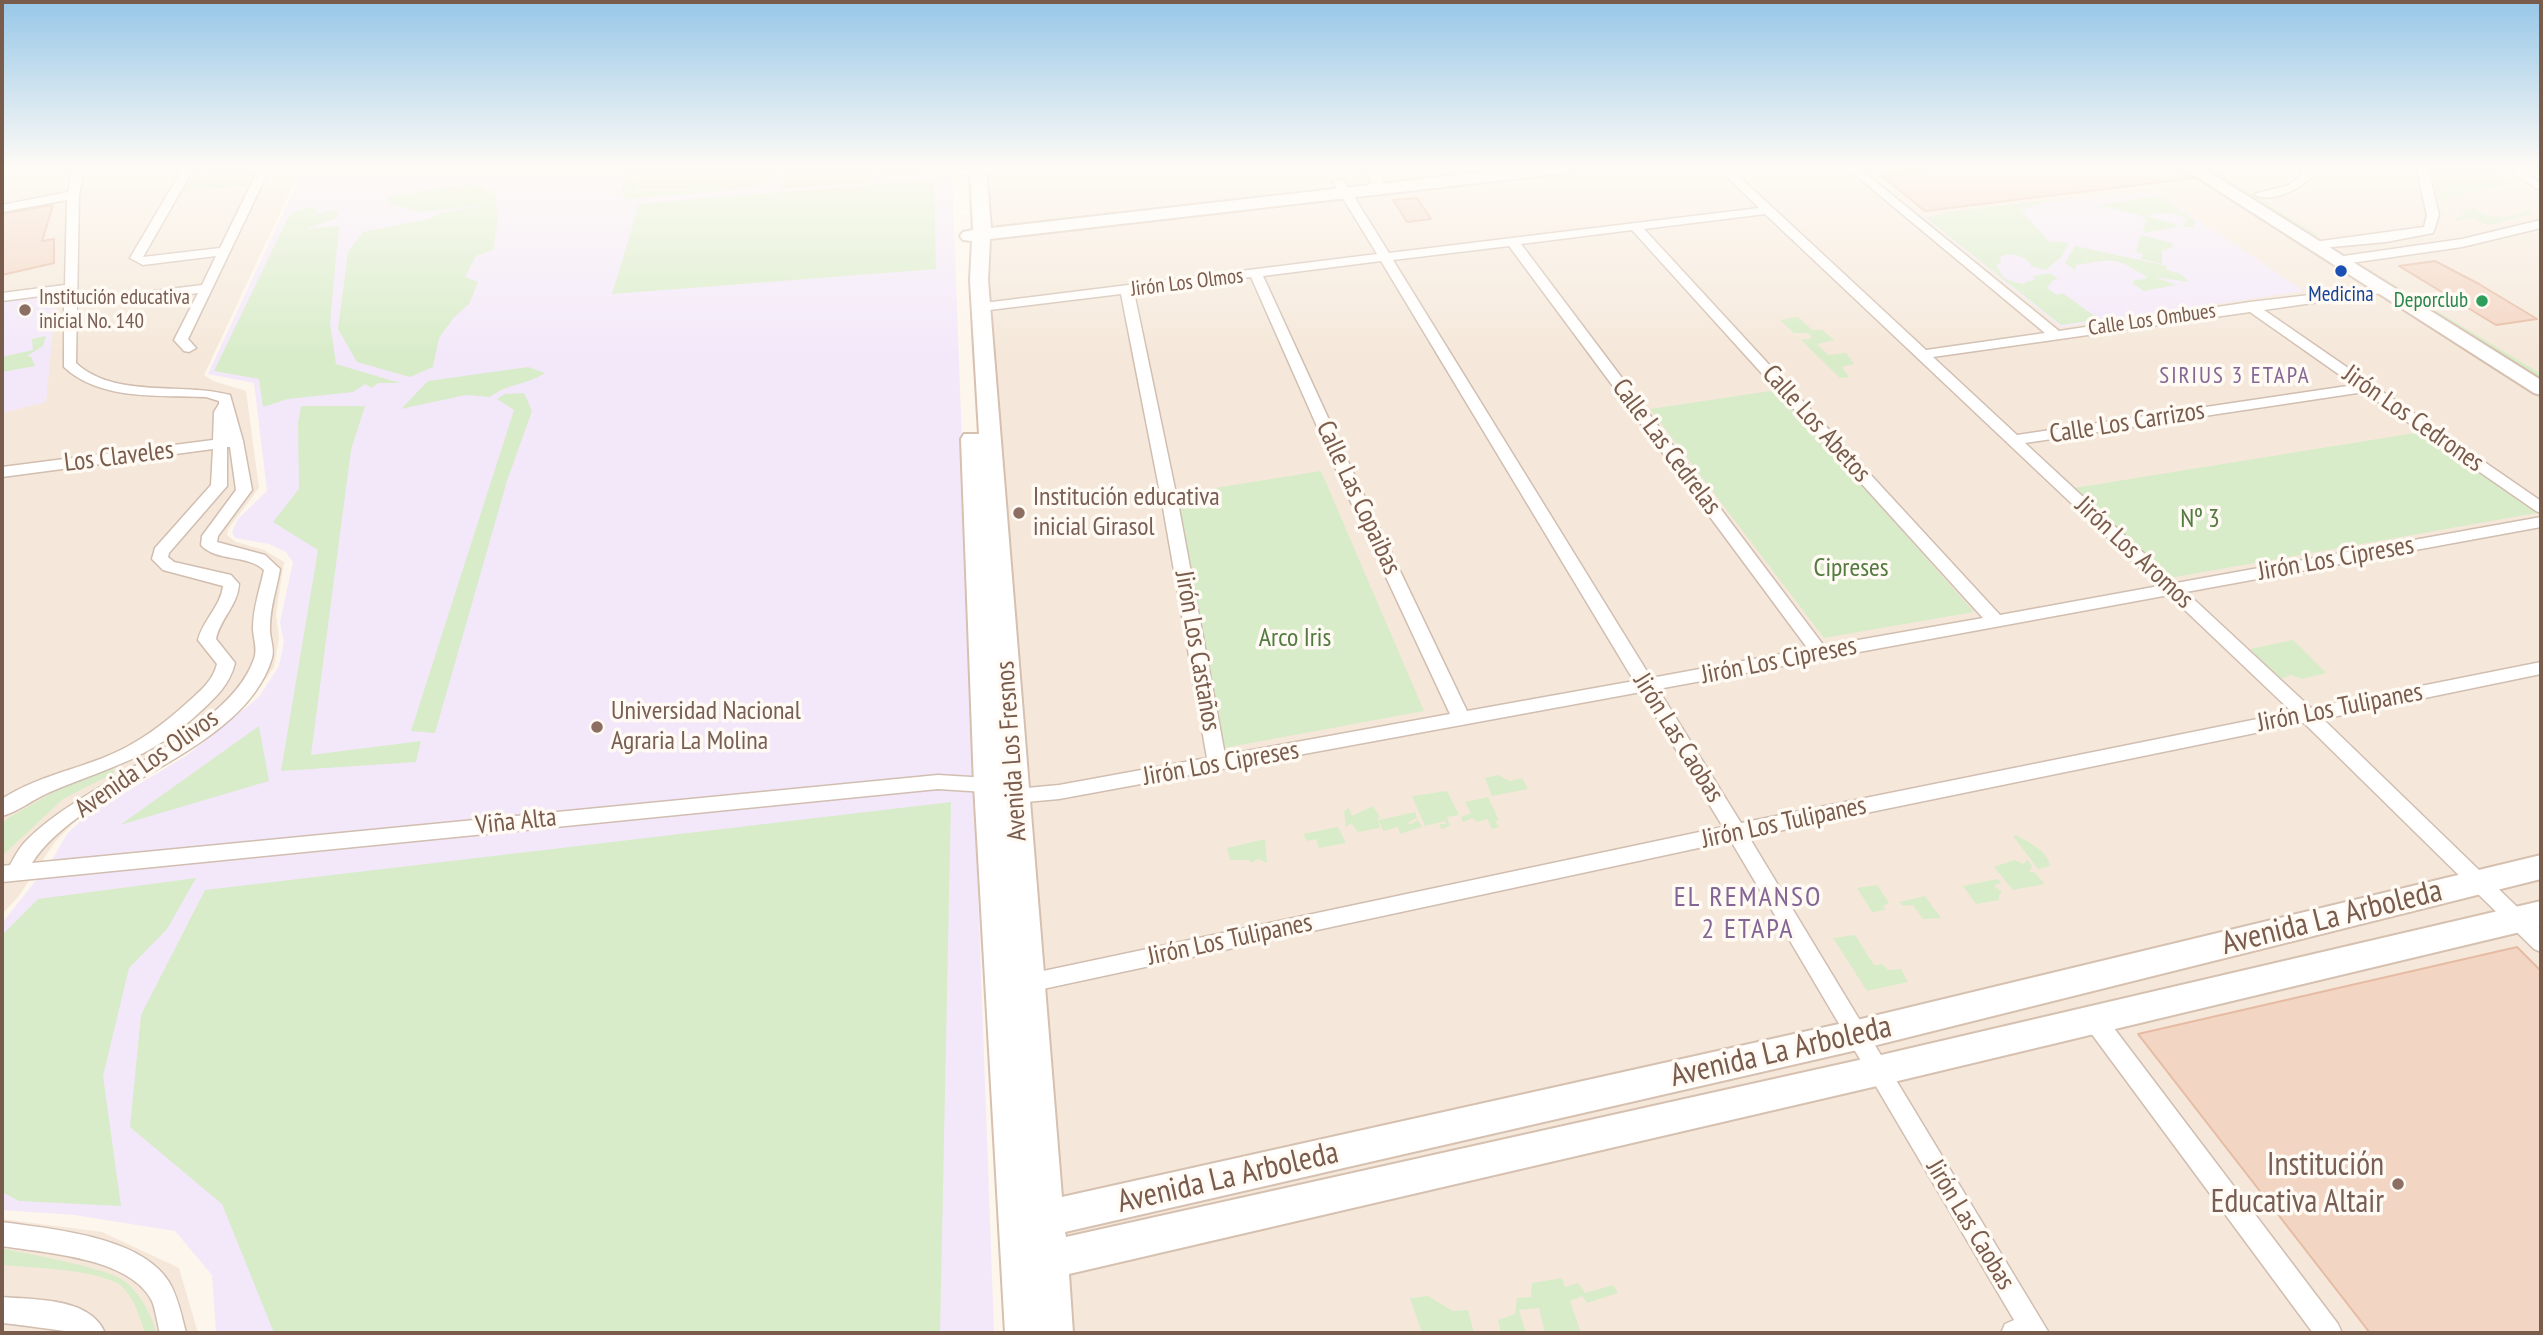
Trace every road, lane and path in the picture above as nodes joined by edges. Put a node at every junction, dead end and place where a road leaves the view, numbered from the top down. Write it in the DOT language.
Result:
graph roads {
  1 [pos="73,230"];
  2 [pos="153,230"];
  3 [pos="235,230"];
  4 [pos="975,230"];
  5 [pos="975,230"];
  6 [pos="1369,230"];
  7 [pos="1602,230"];
  8 [pos="1639,230"];
  9 [pos="1790,230"];
  10 [pos="1928,230"];
  11 [pos="2289,230"];
  12 [pos="2309,230"];
  13 [pos="2427,230"];
  14 [pos="2429,230"];
  15 [pos="2515,230"];
  16 [pos="1512,242"];
  17 [pos="2462,243"];
  18 [pos="225,251"];
  19 [pos="2338,252"];
  20 [pos="1386,258"];
  21 [pos="2359,265"];
  22 [pos="1256,274"];
  23 [pos="2381,279"];
  24 [pos="72,288"];
  25 [pos="207,288"];
  26 [pos="1127,290"];
  27 [pos="154,295"];
  28 [pos="2,297"];
  29 [pos="2249,306"];
  30 [pos="981,307"];
  31 [pos="2055,335"];
  32 [pos="189,348"];
  33 [pos="1922,355"];
  34 [pos="2541,369"];
  35 [pos="2367,387"];
  36 [pos="2541,389"];
  37 [pos="2013,440"];
  38 [pos="228,443"];
  39 [pos="2,472"];
  40 [pos="2541,508"];
  41 [pos="2541,522"];
  42 [pos="2173,590"];
  43 [pos="1996,621"];
  44 [pos="1820,653"];
  45 [pos="2541,668"];
  46 [pos="1646,686"];
  47 [pos="2307,715"];
  48 [pos="1462,720"];
  49 [pos="1218,765"];
  50 [pos="1002,790"];
  51 [pos="2,809"];
  52 [pos="1736,832"];
  53 [pos="2541,867"];
  54 [pos="9,873"];
  55 [pos="2476,882"];
  56 [pos="2533,926"];
  57 [pos="1029,983"];
  58 [pos="2093,1018"];
  59 [pos="1857,1035"];
  60 [pos="1877,1071"];
  61 [pos="1032,1222"];
  62 [pos="2,1234"];
  63 [pos="1035,1263"];
  64 [pos="2,1310"];
  65 [pos="2027,1332"];
  66 [pos="92,1333"];
  67 [pos="173,1333"];
  68 [pos="1024,1333"];
  69 [pos="1054,1333"];
  70 [pos="2329,1333"];
  1 -- 24 [label="street"];
  2 -- 18 [label="street"];
  3 -- 18 [label="street"];
  4 -- 30 [label="main road, Avenida Los Fresnos"];
  5 -- 50 [label="street, Avenida Los Fresnos"];
  6 -- 20 [label="street, Jirón Las Caobas"];
  7 -- 16 [label="street, Jirón Los Olmos"];
  8 -- 43 [label="street, Calle Los Abetos"];
  9 -- 33 [label="street, Jirón Los Aromos"];
  10 -- 31 [label="street"];
  11 -- 19 [label="street"];
  12 -- 19 [label="street"];
  13 -- 19 [label="street"];
  14 -- 17 [label="street"];
  15 -- 17 [label="street"];
  16 -- 20 [label="street, Jirón Los Olmos"];
  16 -- 44 [label="street, Calle Las Cedrelas"];
  17 -- 21 [label="street"];
  18 -- 25 [label="street"];
  19 -- 21 [label="street"];
  20 -- 22 [label="street, Jirón Los Olmos"];
  20 -- 46 [label="street, Jirón Las Caobas"];
  21 -- 23 [label="street"];
  22 -- 26 [label="street, Jirón Los Olmos"];
  22 -- 48 [label="street, Calle Las Copaibas"];
  23 -- 29 [label="street, Calle Los Ombues"];
  23 -- 34 [label="street"];
  23 -- 36 [label="street"];
  24 -- 28 [label="street"];
  24 -- 38 [label="street"];
  25 -- 27 [label="street"];
  25 -- 32 [label="street"];
  26 -- 30 [label="street, Jirón Los Olmos"];
  26 -- 49 [label="street, Jirón Los Castaños"];
  29 -- 31 [label="street, Calle Los Ombues"];
  29 -- 35 [label="street, Jirón Los Cedrones"];
  30 -- 50 [label="main road, Avenida Los Fresnos"];
  31 -- 33 [label="street, Calle Los Ombues"];
  33 -- 37 [label="street, Jirón Los Aromos"];
  35 -- 37 [label="street, Calle Los Carrizos"];
  35 -- 40 [label="street, Jirón Los Cedrones"];
  37 -- 42 [label="street, Jirón Los Aromos"];
  38 -- 39 [label="street, Los Claveles"];
  38 -- 51 [label="street"];
  38 -- 54 [label="street, Avenida Los Olivos"];
  41 -- 42 [label="street, Jirón Los Cipreses"];
  42 -- 43 [label="street, Jirón Los Cipreses"];
  42 -- 47 [label="street, Jirón Los Aromos"];
  43 -- 44 [label="street, Jirón Los Cipreses"];
  44 -- 46 [label="street, Jirón Los Cipreses"];
  45 -- 47 [label="street, Jirón Los Tulipanes"];
  46 -- 48 [label="street, Jirón Los Cipreses"];
  46 -- 52 [label="street, Jirón Las Caobas"];
  47 -- 52 [label="street, Jirón Los Tulipanes"];
  47 -- 55 [label="street, Jirón Los Aromos"];
  48 -- 49 [label="street, Jirón Los Cipreses"];
  49 -- 50 [label="street, Jirón Los Cipreses"];
  50 -- 54 [label="street, Viña Alta"];
  50 -- 57 [label="main road, Avenida Los Fresnos"];
  50 -- 61 [label="street, Avenida Los Fresnos"];
  52 -- 57 [label="street, Jirón Los Tulipanes"];
  52 -- 59 [label="street, Jirón Las Caobas"];
  53 -- 55 [label="street, Avenida La Arboleda"];
  55 -- 56 [label="street, Jirón Los Aromos"];
  55 -- 59 [label="street, Avenida La Arboleda"];
  56 -- 58 [label="street, Avenida La Arboleda"];
  57 -- 61 [label="main road, Avenida Los Fresnos"];
  58 -- 60 [label="street, Avenida La Arboleda"];
  58 -- 70 [label="street"];
  59 -- 60 [label="street, Jirón Las Caobas"];
  59 -- 61 [label="street, Avenida La Arboleda"];
  60 -- 63 [label="street, Avenida La Arboleda"];
  60 -- 65 [label="street, Jirón Las Caobas"];
  61 -- 63 [label="street, Avenida Los Fresnos"];
  62 -- 67 [label="street"];
  63 -- 68 [label="street, Avenida Los Fresnos"];
  63 -- 69 [label="main road, Avenida Los Fresnos"];
  64 -- 66 [label="street"];
}
